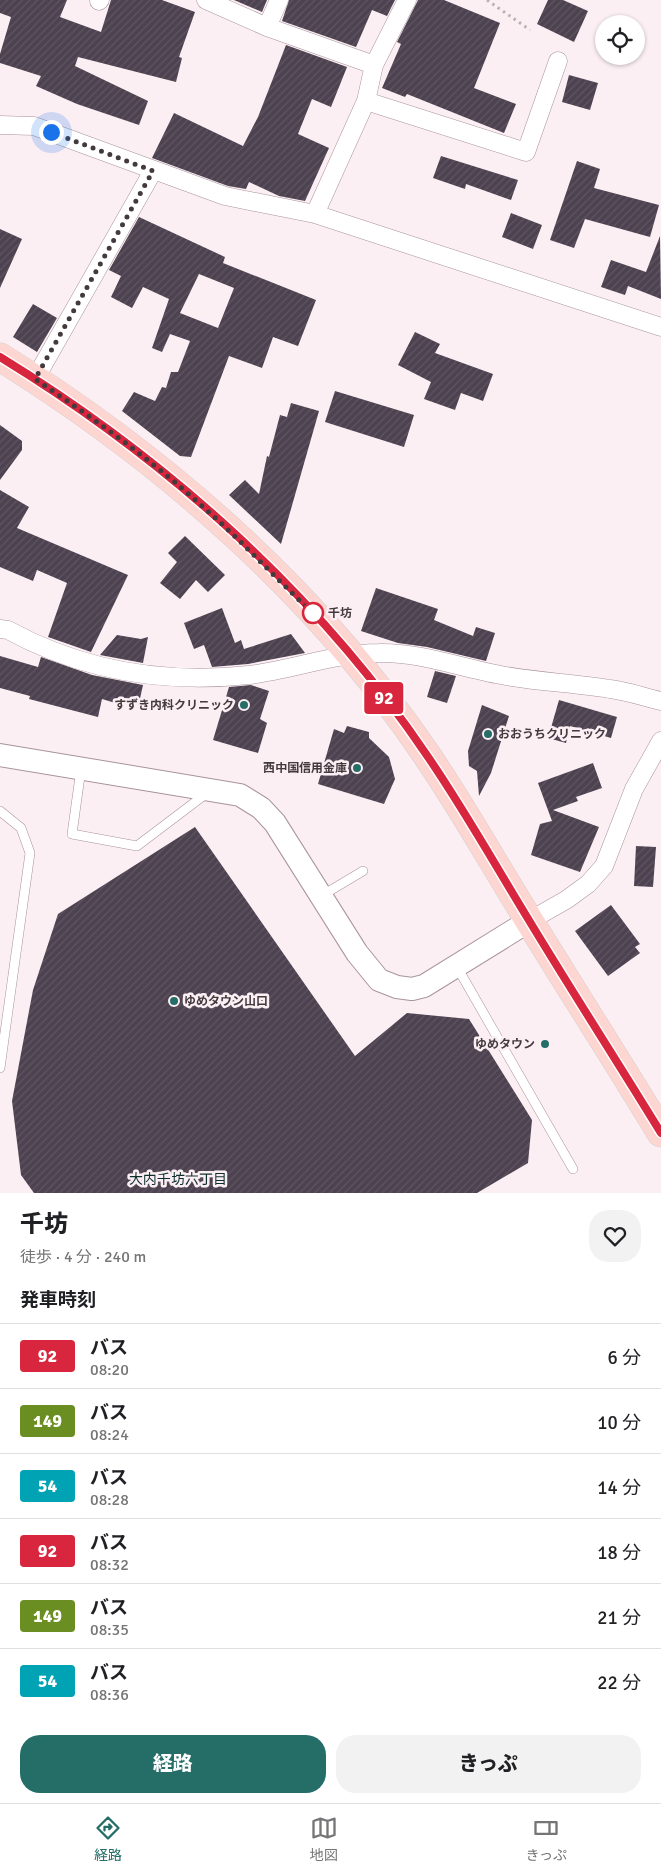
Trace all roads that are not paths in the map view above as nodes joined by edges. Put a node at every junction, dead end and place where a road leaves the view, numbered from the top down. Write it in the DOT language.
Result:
graph roads {
  1 [pos="206,0"];
  2 [pos="279,0"];
  3 [pos="407,0"];
  4 [pos="267,27"];
  5 [pos="558,61"];
  6 [pos="374,66"];
  7 [pos="366,101"];
  8 [pos="0,125"];
  9 [pos="153,171"];
  10 [pos="315,214"];
  11 [pos="661,327"];
  12 [pos="0,357"];
  13 [pos="35,379"];
  14 [pos="0,629"];
  15 [pos="351,656"];
  16 [pos="661,701"];
  17 [pos="661,741"];
  18 [pos="0,755"];
  19 [pos="81,768"];
  20 [pos="212,790"];
  21 [pos="0,811"];
  22 [pos="363,871"];
  23 [pos="321,896"];
  24 [pos="529,920"];
  25 [pos="457,967"];
  26 [pos="2,1038"];
  27 [pos="0,1068"];
  28 [pos="661,1133"];
  29 [pos="573,1169"];
  1 -- 4 [label="street"];
  2 -- 4 [label="street"];
  3 -- 6 [label="street"];
  4 -- 6 [label="street"];
  5 -- 7 [label="street"];
  6 -- 7 [label="street"];
  7 -- 10 [label="street"];
  8 -- 9 [label="street"];
  9 -- 10 [label="street"];
  9 -- 13 [label="street"];
  10 -- 11 [label="street"];
  12 -- 13 [label="main road"];
  13 -- 15 [label="main road"];
  14 -- 15 [label="street"];
  15 -- 16 [label="street"];
  15 -- 24 [label="main road"];
  17 -- 24 [label="street"];
  18 -- 19 [label="street"];
  19 -- 20 [label="street"];
  19 -- 20 [label="lane"];
  20 -- 23 [label="street"];
  21 -- 26 [label="lane"];
  22 -- 23 [label="lane"];
  23 -- 25 [label="street"];
  24 -- 25 [label="street"];
  24 -- 28 [label="main road"];
  25 -- 29 [label="lane"];
  26 -- 27 [label="lane"];
}
